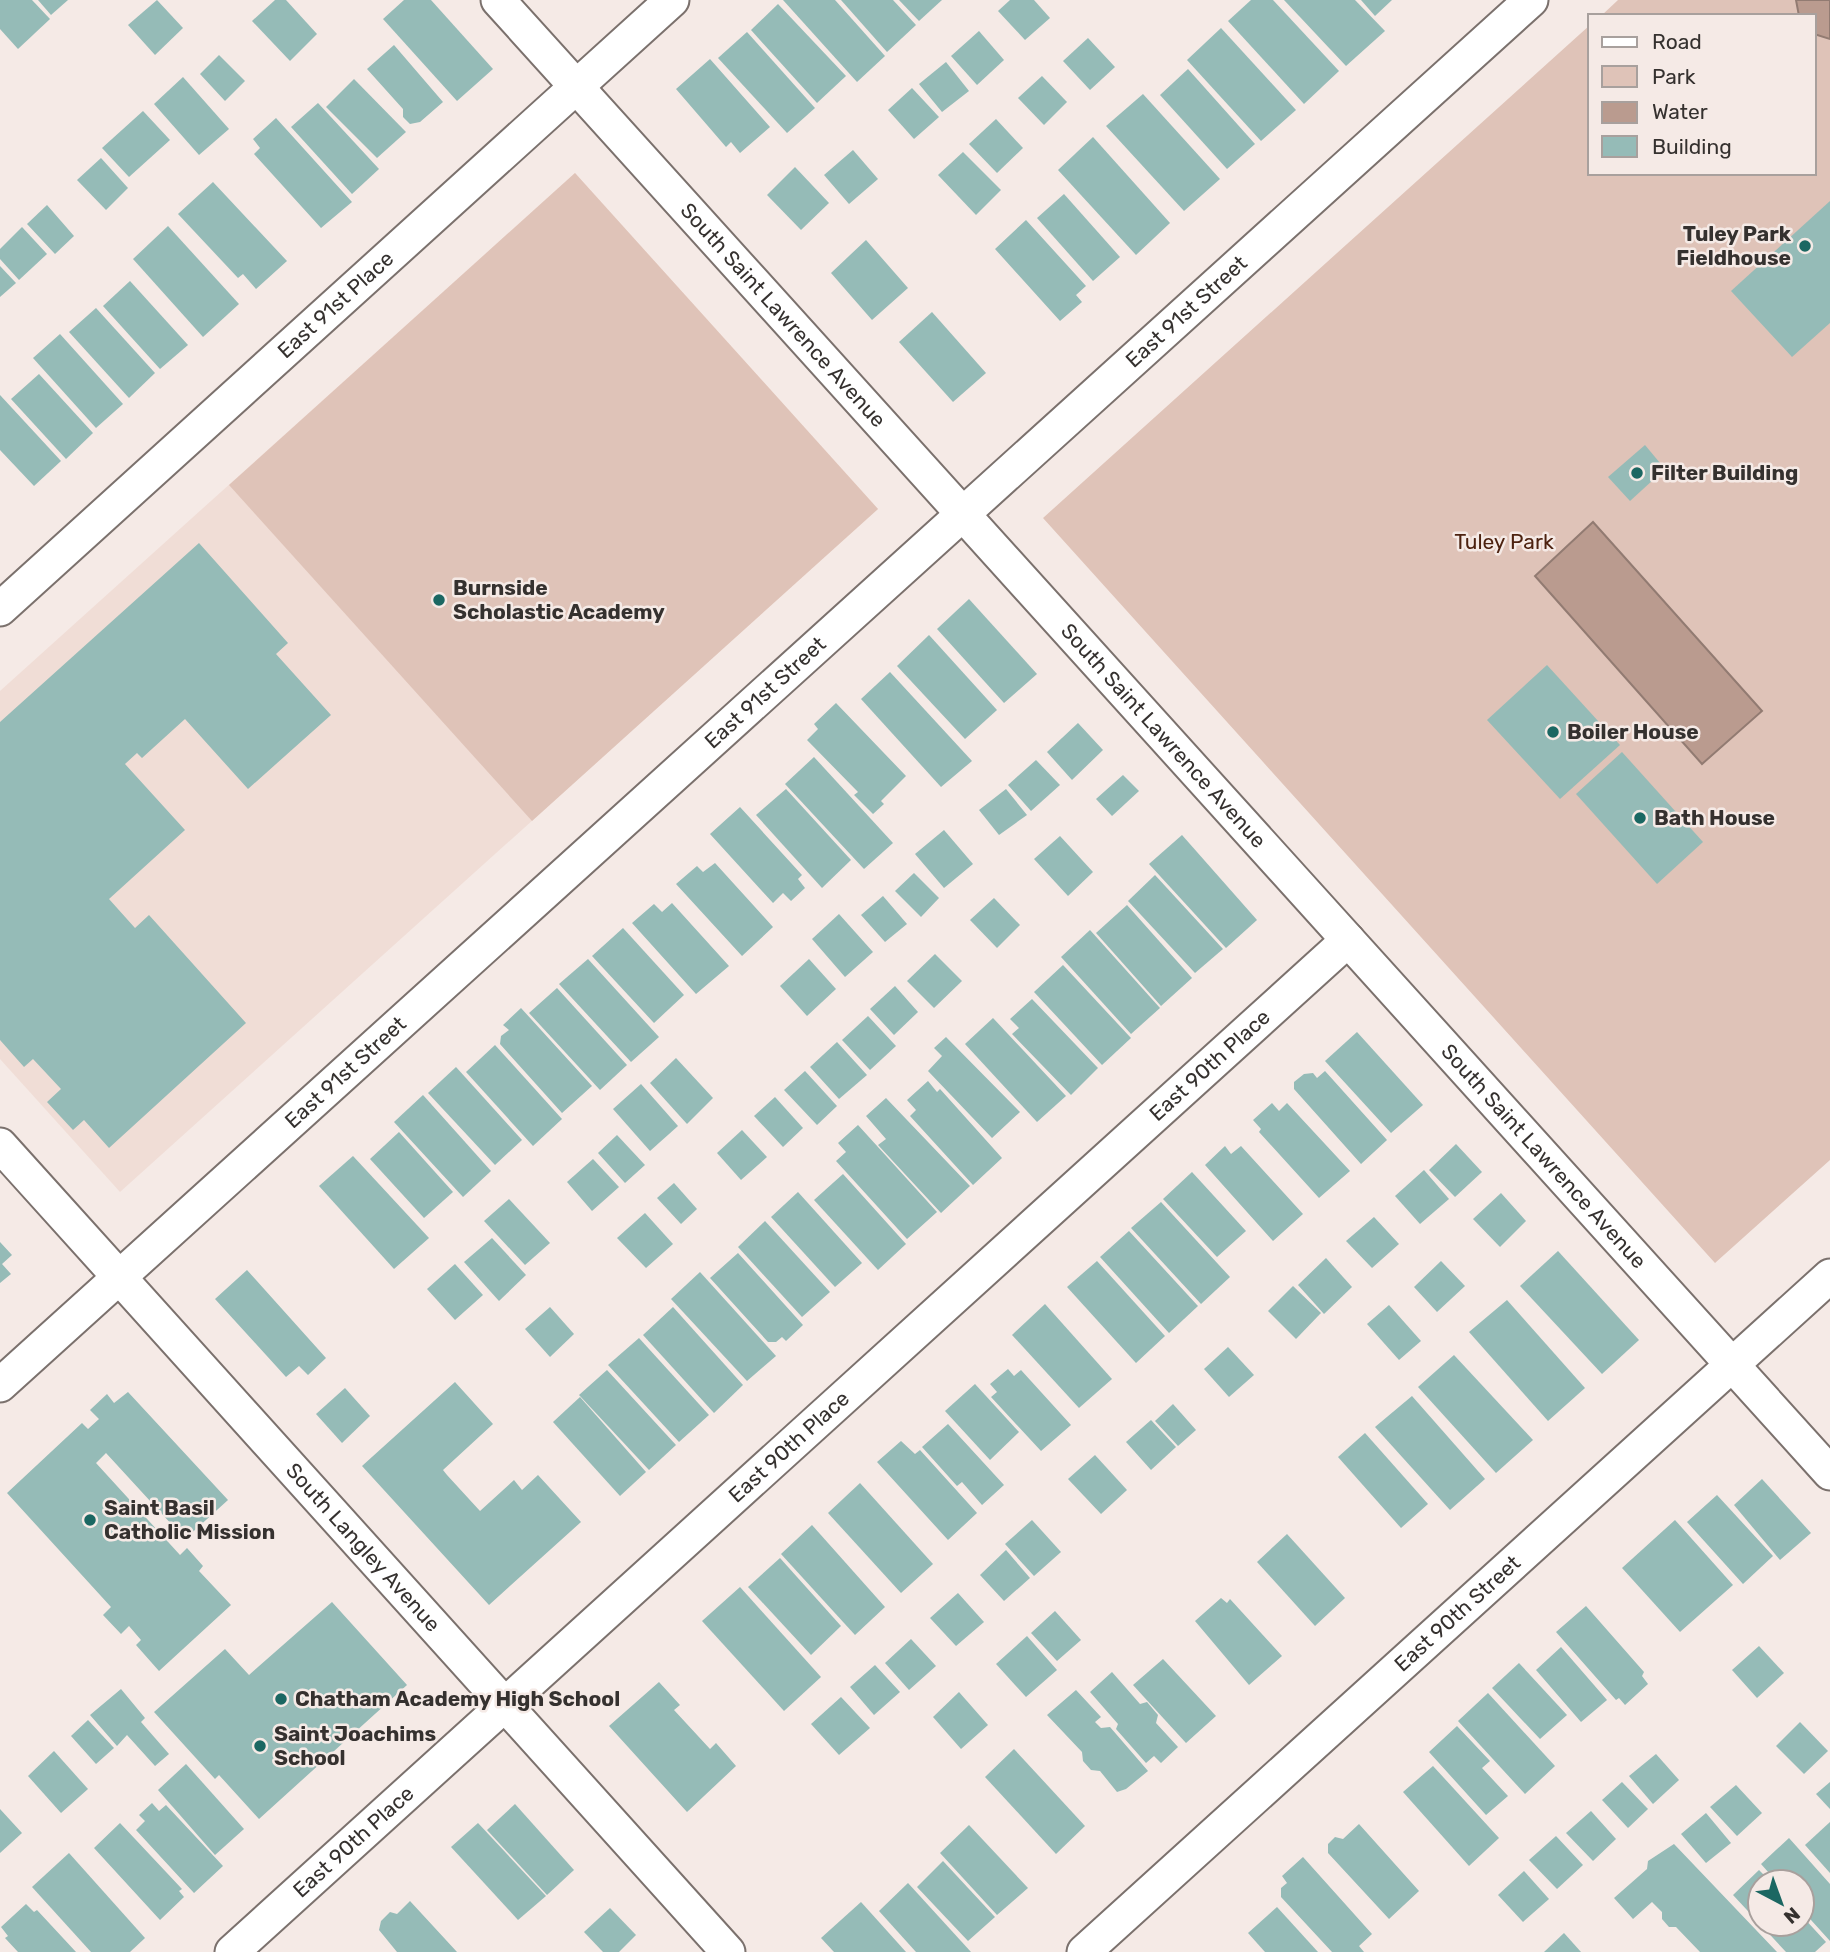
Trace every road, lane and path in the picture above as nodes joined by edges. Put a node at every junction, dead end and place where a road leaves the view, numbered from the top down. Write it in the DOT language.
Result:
graph roads {
  1 [pos="498,0"];
  2 [pos="672,0"];
  3 [pos="1531,0"];
  4 [pos="576,87"];
  5 [pos="962,514"];
  6 [pos="0,609"];
  7 [pos="1348,940"];
  8 [pos="0,1144"];
  9 [pos="1830,1276"];
  10 [pos="119,1277"];
  11 [pos="1732,1365"];
  12 [pos="0,1385"];
  13 [pos="1830,1473"];
  14 [pos="506,1706"];
  15 [pos="232,1952"];
  16 [pos="728,1952"];
  17 [pos="1084,1952"];
  1 -- 4 [label="street, South Saint Lawrence Avenue"];
  2 -- 4 [label="street, East 91st Place"];
  3 -- 5 [label="street, East 91st Street"];
  4 -- 5 [label="street, South Saint Lawrence Avenue"];
  4 -- 6 [label="street, East 91st Place"];
  5 -- 7 [label="street, South Saint Lawrence Avenue"];
  5 -- 10 [label="street, East 91st Street"];
  7 -- 11 [label="street, South Saint Lawrence Avenue"];
  7 -- 14 [label="street, East 90th Place"];
  8 -- 10 [label="street, South Langley Avenue"];
  9 -- 11 [label="street, East 90th Street"];
  10 -- 12 [label="street, East 91st Street"];
  10 -- 14 [label="street, South Langley Avenue"];
  11 -- 13 [label="street, South Saint Lawrence Avenue"];
  11 -- 17 [label="street, East 90th Street"];
  14 -- 15 [label="street, East 90th Place"];
  14 -- 16 [label="street, South Langley Avenue"];
}
